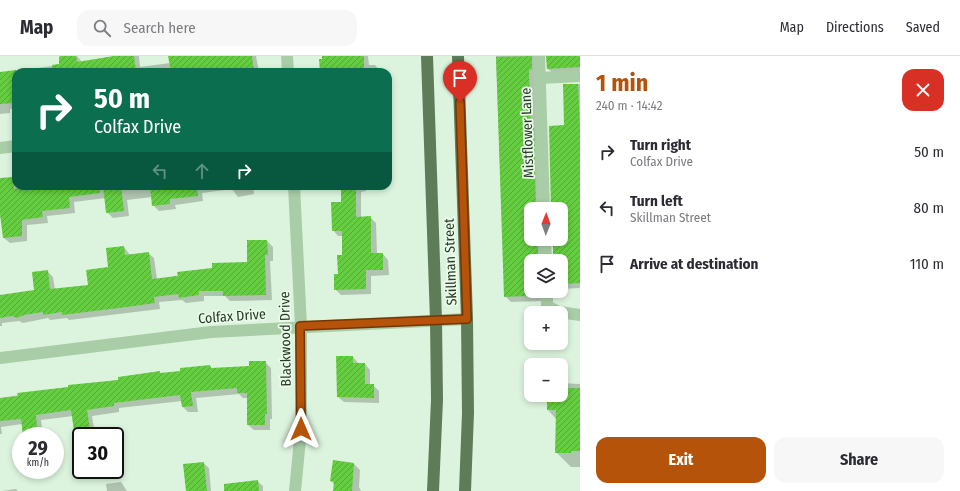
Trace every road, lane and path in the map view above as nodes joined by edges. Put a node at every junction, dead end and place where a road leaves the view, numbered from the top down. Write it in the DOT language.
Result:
graph roads {
  1 [pos="287,56"];
  2 [pos="427,56"];
  3 [pos="458,56"];
  4 [pos="539,56"];
  5 [pos="288,68"];
  6 [pos="580,76"];
  7 [pos="540,78"];
  8 [pos="12,146"];
  9 [pos="0,148"];
  10 [pos="294,190"];
  11 [pos="544,202"];
  12 [pos="547,298"];
  13 [pos="580,315"];
  14 [pos="467,319"];
  15 [pos="436,320"];
  16 [pos="300,326"];
  17 [pos="0,358"];
  18 [pos="295,491"];
  19 [pos="433,491"];
  20 [pos="465,491"];
  1 -- 5 [label="street"];
  2 -- 15 [label="main road, Skillman Street"];
  3 -- 14 [label="main road, Skillman Street"];
  4 -- 7 [label="street, Mistflower Lane"];
  6 -- 7 [label="street"];
  7 -- 11 [label="street, Mistflower Lane"];
  8 -- 9 [label="street"];
  10 -- 16 [label="street, Blackwood Drive"];
  12 -- 13 [label="street"];
  14 -- 15 [label="street, Colfax Drive"];
  14 -- 20 [label="main road, Skillman Street"];
  15 -- 16 [label="street, Colfax Drive"];
  15 -- 19 [label="main road, Skillman Street"];
  16 -- 17 [label="street, Colfax Drive"];
  16 -- 18 [label="street, Blackwood Drive"];
}
